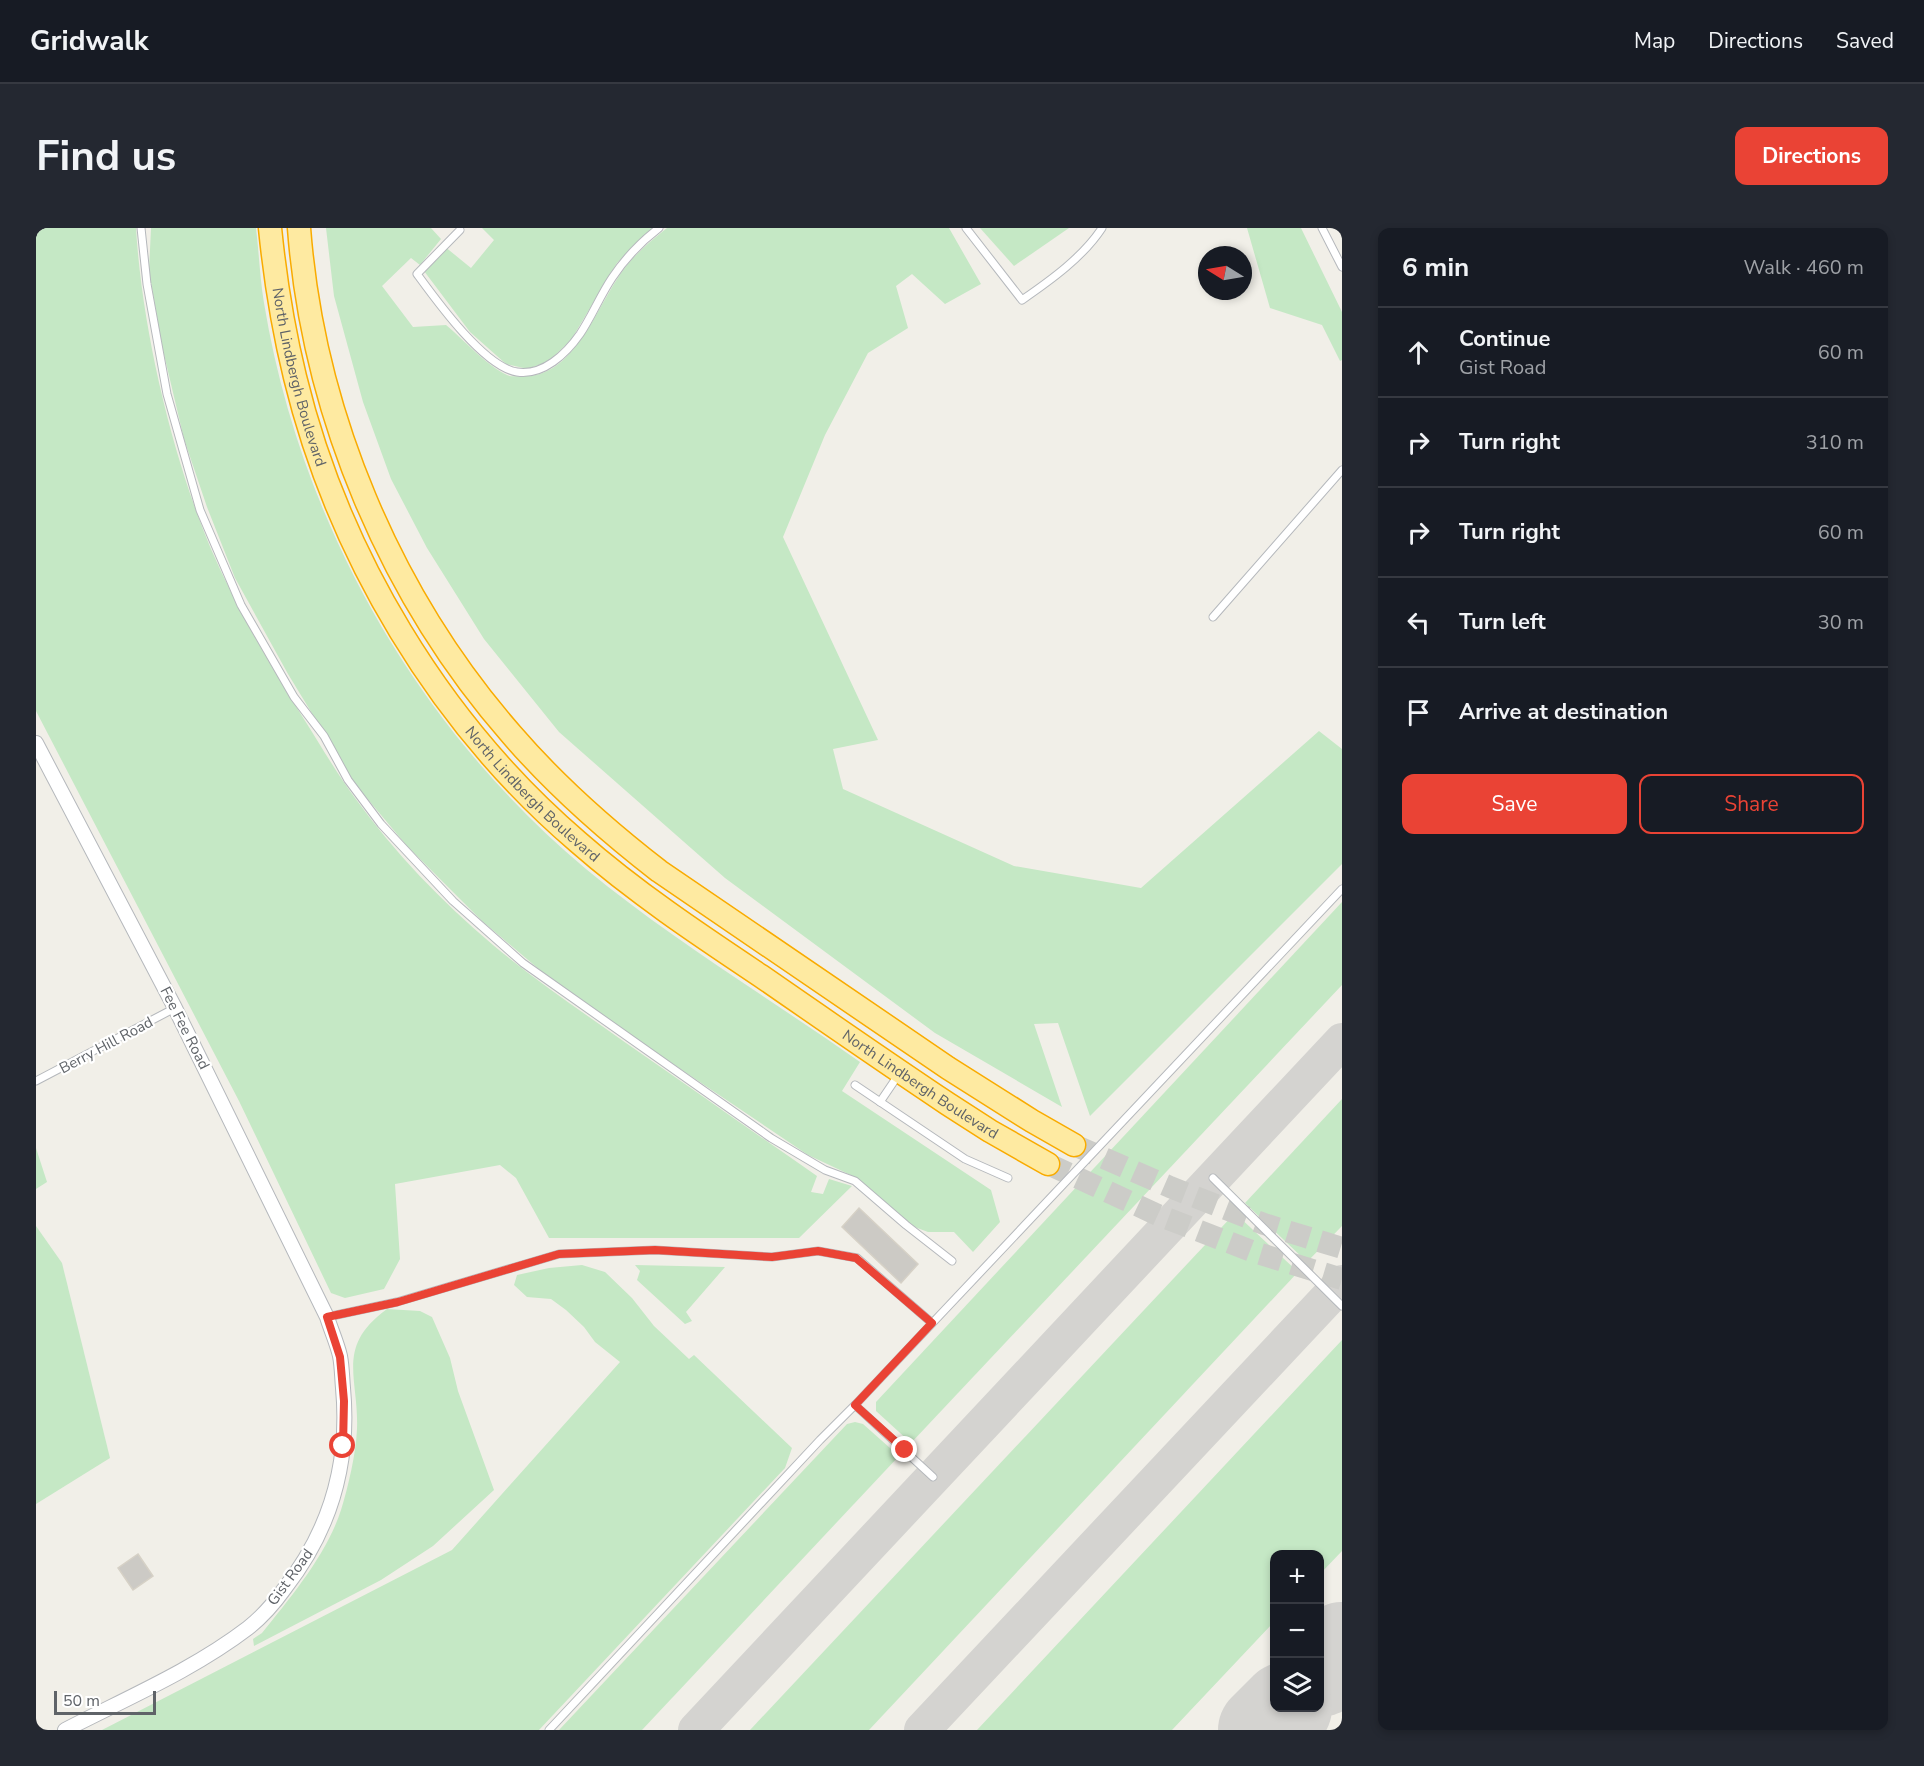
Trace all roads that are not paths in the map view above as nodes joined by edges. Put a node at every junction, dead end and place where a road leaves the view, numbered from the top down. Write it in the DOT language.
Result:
graph roads {
  1 [pos="141,228"];
  2 [pos="270,228"];
  3 [pos="299,228"];
  4 [pos="659,228"];
  5 [pos="966,228"];
  6 [pos="1102,228"];
  7 [pos="1322,228"];
  8 [pos="460,230"];
  9 [pos="1342,267"];
  10 [pos="1342,470"];
  11 [pos="1213,617"];
  12 [pos="36,743"];
  13 [pos="1342,889"];
  14 [pos="176,1008"];
  15 [pos="900,1072"];
  16 [pos="36,1081"];
  17 [pos="855,1085"];
  18 [pos="880,1102"];
  19 [pos="1074,1145"];
  20 [pos="1048,1164"];
  21 [pos="1008,1178"];
  22 [pos="1213,1178"];
  23 [pos="952,1260"];
  24 [pos="1342,1306"];
  25 [pos="327,1317"];
  26 [pos="932,1323"];
  27 [pos="855,1405"];
  28 [pos="933,1478"];
  29 [pos="65,1730"];
  30 [pos="549,1730"];
  1 -- 23 [label="lane"];
  2 -- 15 [label="highway, North Lindbergh Boulevard"];
  3 -- 19 [label="highway, North Lindbergh Boulevard"];
  4 -- 8 [label="lane"];
  5 -- 6 [label="lane"];
  7 -- 9 [label="lane"];
  10 -- 11 [label="lane"];
  12 -- 14 [label="street, Fee Fee Road"];
  13 -- 26 [label="lane"];
  14 -- 16 [label="lane, Berry Hill Road"];
  14 -- 25 [label="street, Fee Fee Road"];
  15 -- 18 [label="lane"];
  15 -- 20 [label="highway, North Lindbergh Boulevard"];
  17 -- 18 [label="lane"];
  18 -- 21 [label="lane"];
  22 -- 24 [label="lane"];
  25 -- 26 [label="lane"];
  25 -- 29 [label="street, Gist Road"];
  26 -- 27 [label="lane"];
  27 -- 28 [label="lane"];
  27 -- 30 [label="lane"];
}
